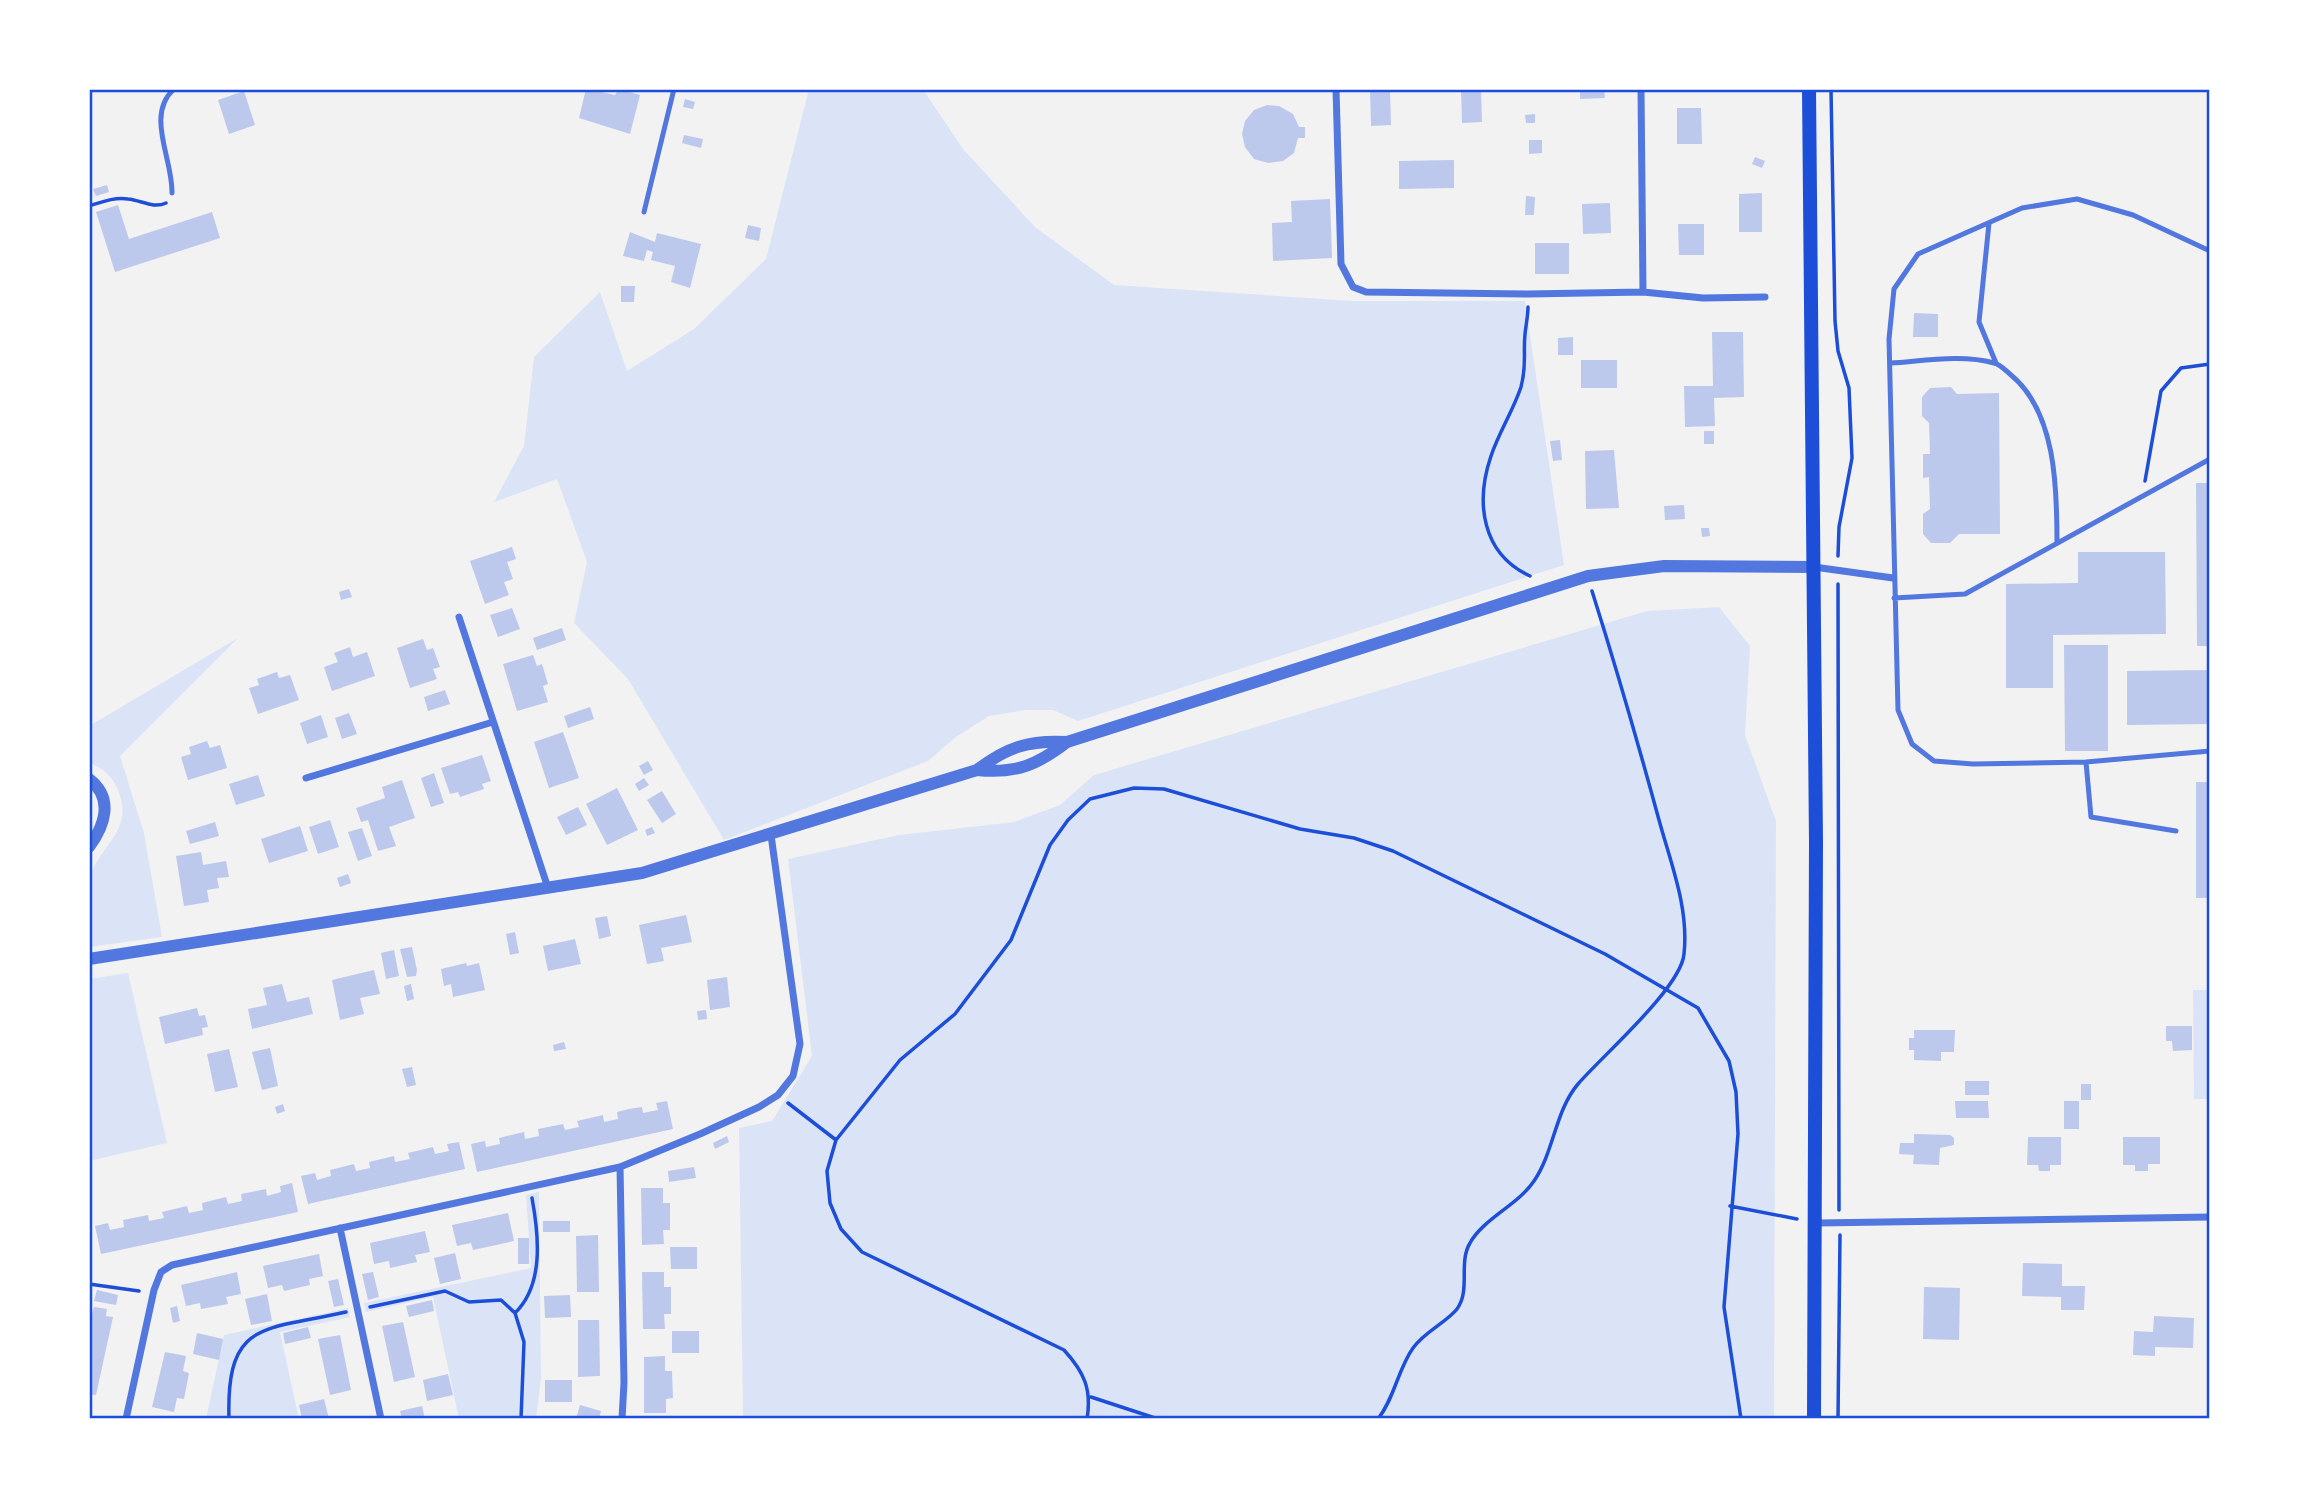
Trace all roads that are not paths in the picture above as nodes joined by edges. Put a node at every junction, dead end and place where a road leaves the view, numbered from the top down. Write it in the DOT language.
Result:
graph roads {
  1 [pos="174,89"];
  2 [pos="674,89"];
  3 [pos="1336,89"];
  4 [pos="1641,89"];
  5 [pos="1809,89"];
  6 [pos="172,193"];
  7 [pos="644,212"];
  8 [pos="1989,223"];
  9 [pos="2210,251"];
  10 [pos="1643,292"];
  11 [pos="1765,297"];
  12 [pos="1891,363"];
  13 [pos="1996,363"];
  14 [pos="2210,459"];
  15 [pos="2057,542"];
  16 [pos="1814,567"];
  17 [pos="1893,578"];
  18 [pos="1894,598"];
  19 [pos="458,617"];
  20 [pos="493,722"];
  21 [pos="1068,742"];
  22 [pos="2210,751"];
  23 [pos="2086,762"];
  24 [pos="977,770"];
  25 [pos="306,778"];
  26 [pos="89,779"];
  27 [pos="2176,831"];
  28 [pos="771,835"];
  29 [pos="89,847"];
  30 [pos="549,889"];
  31 [pos="89,959"];
  32 [pos="620,1167"];
  33 [pos="2210,1217"];
  34 [pos="1816,1223"];
  35 [pos="340,1228"];
  36 [pos="126,1419"];
  37 [pos="381,1419"];
  38 [pos="622,1419"];
  39 [pos="1814,1419"];
  1 -- 6 [label="lane"];
  2 -- 7 [label="lane"];
  3 -- 10 [label="street"];
  4 -- 10 [label="street"];
  5 -- 16 [label="main road"];
  8 -- 9 [label="lane"];
  8 -- 12 [label="lane"];
  8 -- 13 [label="lane"];
  10 -- 11 [label="street"];
  12 -- 13 [label="lane"];
  12 -- 17 [label="lane"];
  13 -- 15 [label="lane"];
  14 -- 15 [label="lane"];
  15 -- 18 [label="lane"];
  16 -- 17 [label="street"];
  16 -- 21 [label="street"];
  16 -- 34 [label="main road"];
  17 -- 18 [label="lane"];
  18 -- 23 [label="lane"];
  19 -- 20 [label="street"];
  20 -- 25 [label="street"];
  20 -- 30 [label="street"];
  21 -- 24 [label="street"];
  21 -- 24 [label="street"];
  22 -- 23 [label="lane"];
  23 -- 27 [label="lane"];
  24 -- 28 [label="street"];
  26 -- 29 [label="street"];
  28 -- 30 [label="street"];
  28 -- 32 [label="street"];
  30 -- 31 [label="street"];
  32 -- 35 [label="street"];
  32 -- 38 [label="street"];
  33 -- 34 [label="street"];
  34 -- 39 [label="main road"];
  35 -- 36 [label="street"];
  35 -- 37 [label="street"];
}
